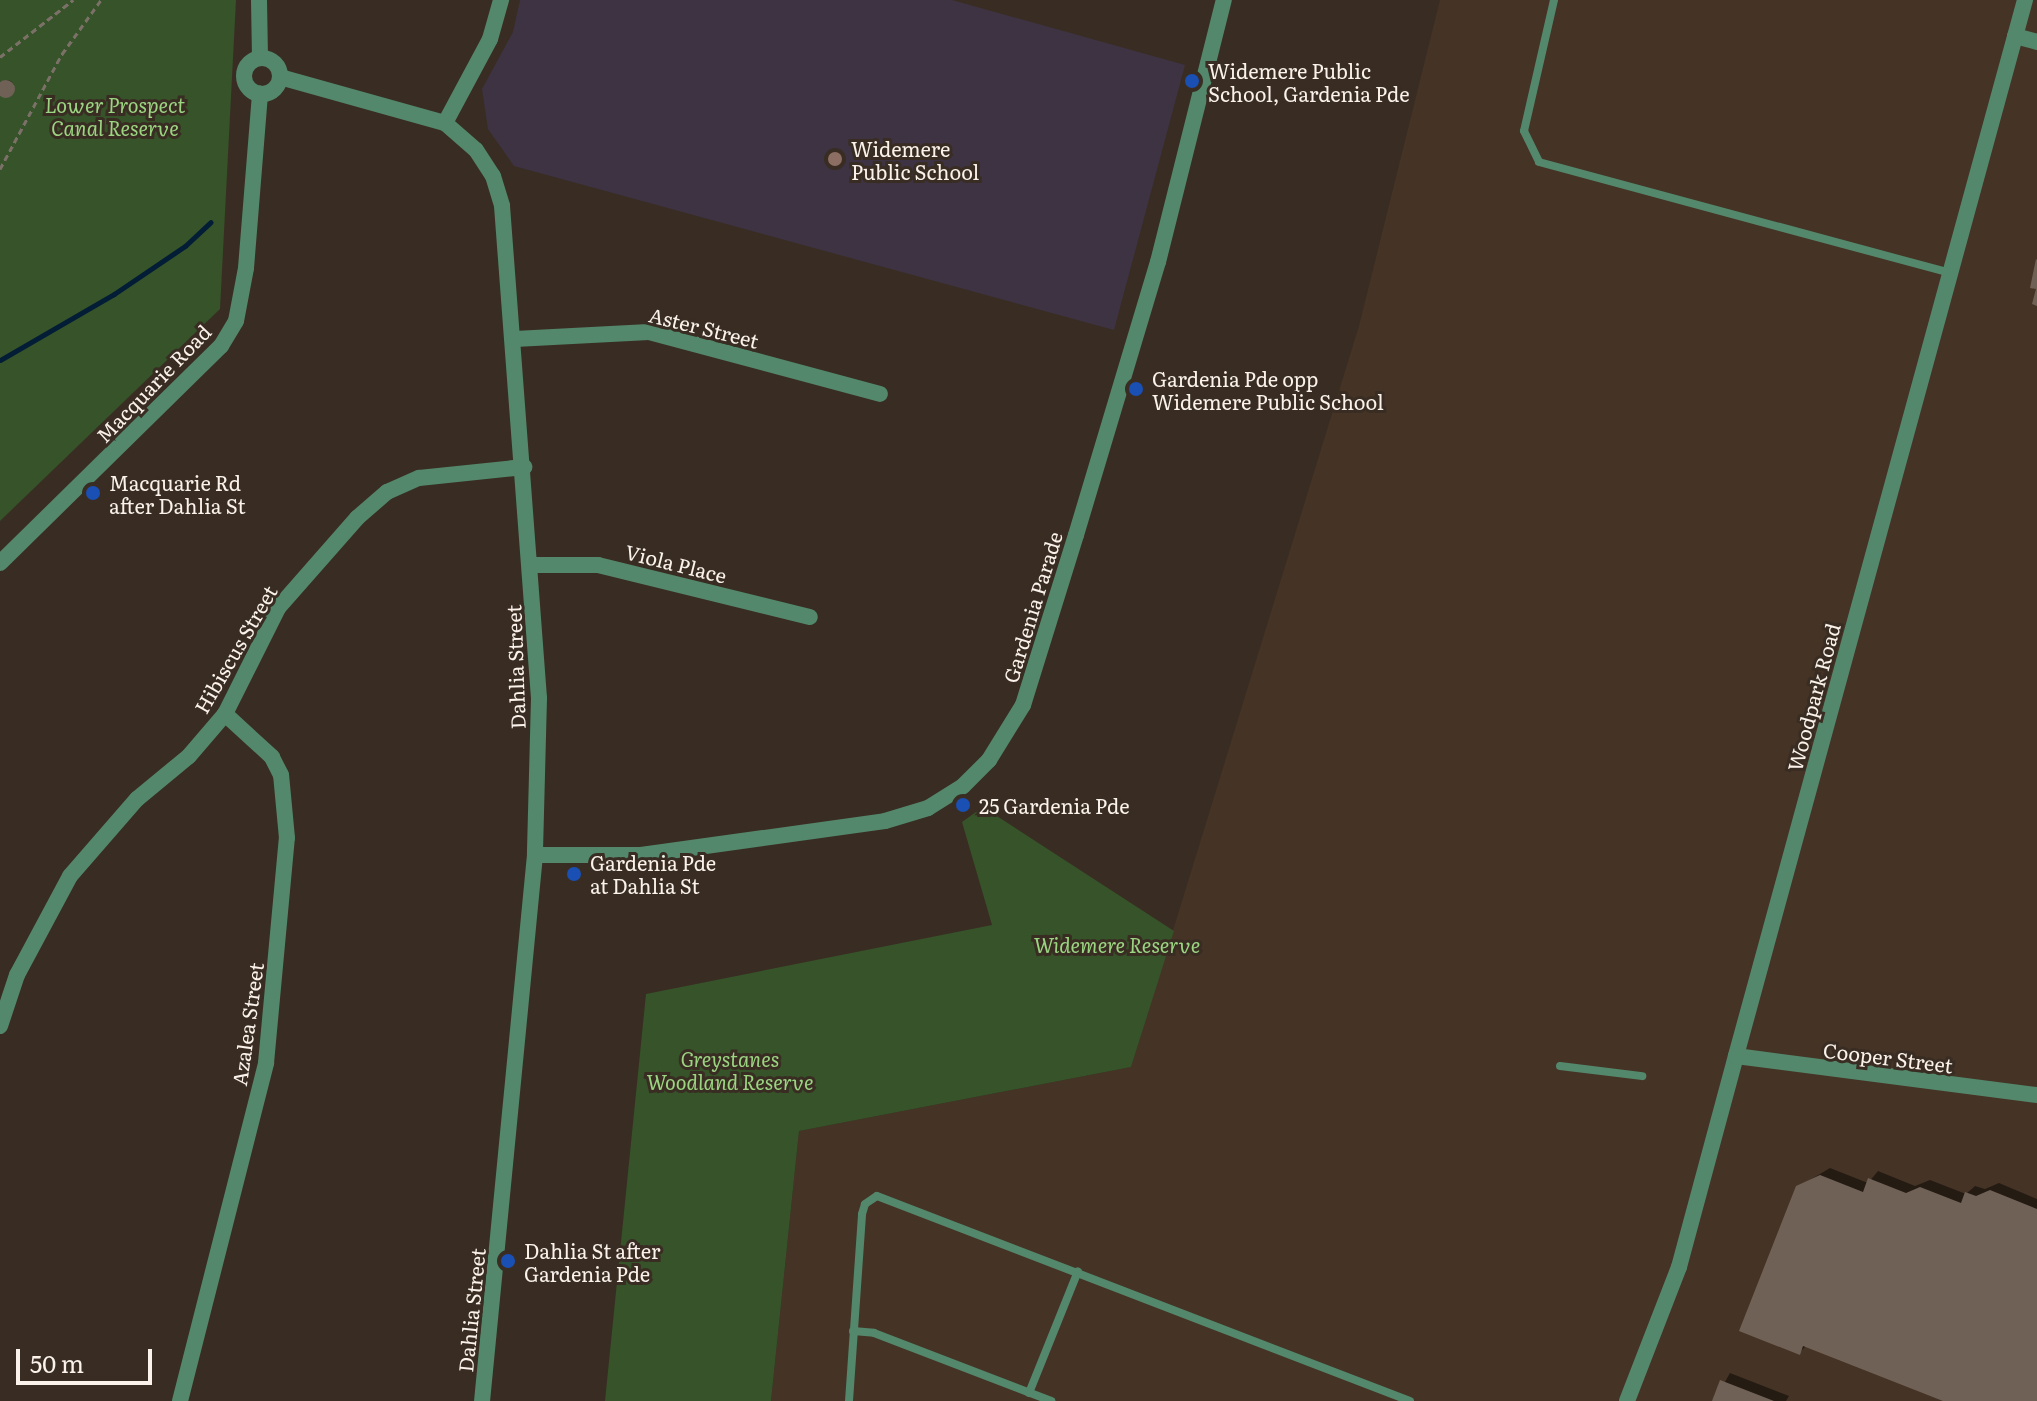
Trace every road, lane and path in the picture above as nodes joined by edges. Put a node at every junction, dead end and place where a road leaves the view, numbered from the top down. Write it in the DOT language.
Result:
graph roads {
  1 [pos="73,0"];
  2 [pos="101,0"];
  3 [pos="259,0"];
  4 [pos="501,0"];
  5 [pos="1224,0"];
  6 [pos="1554,0"];
  7 [pos="2025,0"];
  8 [pos="2015,36"];
  9 [pos="2037,42"];
  10 [pos="0,57"];
  11 [pos="260,58"];
  12 [pos="280,77"];
  13 [pos="260,94"];
  14 [pos="445,123"];
  15 [pos="0,169"];
  16 [pos="1950,273"];
  17 [pos="515,339"];
  18 [pos="880,394"];
  19 [pos="524,467"];
  20 [pos="0,563"];
  21 [pos="531,565"];
  22 [pos="810,617"];
  23 [pos="225,714"];
  24 [pos="535,855"];
  25 [pos="0,1026"];
  26 [pos="1736,1056"];
  27 [pos="1560,1066"];
  28 [pos="1642,1076"];
  29 [pos="2037,1095"];
  30 [pos="1078,1271"];
  31 [pos="853,1331"];
  32 [pos="1029,1393"];
  33 [pos="180,1401"];
  34 [pos="482,1401"];
  35 [pos="849,1401"];
  36 [pos="1051,1401"];
  37 [pos="1409,1401"];
  38 [pos="1627,1401"];
  1 -- 10 [label="path"];
  2 -- 15 [label="path"];
  3 -- 11 [label="street"];
  4 -- 14 [label="street"];
  5 -- 24 [label="street, Gardenia Parade"];
  6 -- 16 [label="lane"];
  7 -- 8 [label="street, Woodpark Road"];
  8 -- 9 [label="street"];
  8 -- 16 [label="street, Woodpark Road"];
  11 -- 12 [label="street"];
  11 -- 13 [label="street"];
  12 -- 13 [label="street"];
  12 -- 14 [label="street, Dahlia Street"];
  13 -- 20 [label="street, Macquarie Road"];
  14 -- 17 [label="street, Dahlia Street"];
  16 -- 26 [label="street, Woodpark Road"];
  17 -- 18 [label="street, Aster Street"];
  17 -- 19 [label="street, Dahlia Street"];
  19 -- 21 [label="street, Dahlia Street"];
  19 -- 23 [label="street, Hibiscus Street"];
  21 -- 22 [label="street, Viola Place"];
  21 -- 24 [label="street, Dahlia Street"];
  23 -- 25 [label="street, Hibiscus Street"];
  23 -- 33 [label="street, Azalea Street"];
  24 -- 34 [label="street, Dahlia Street"];
  26 -- 29 [label="street, Cooper Street"];
  26 -- 38 [label="street, Woodpark Road"];
  27 -- 28 [label="lane"];
  30 -- 31 [label="lane"];
  30 -- 32 [label="lane"];
  30 -- 37 [label="lane"];
  31 -- 32 [label="lane"];
  31 -- 35 [label="lane"];
  32 -- 36 [label="lane"];
}
